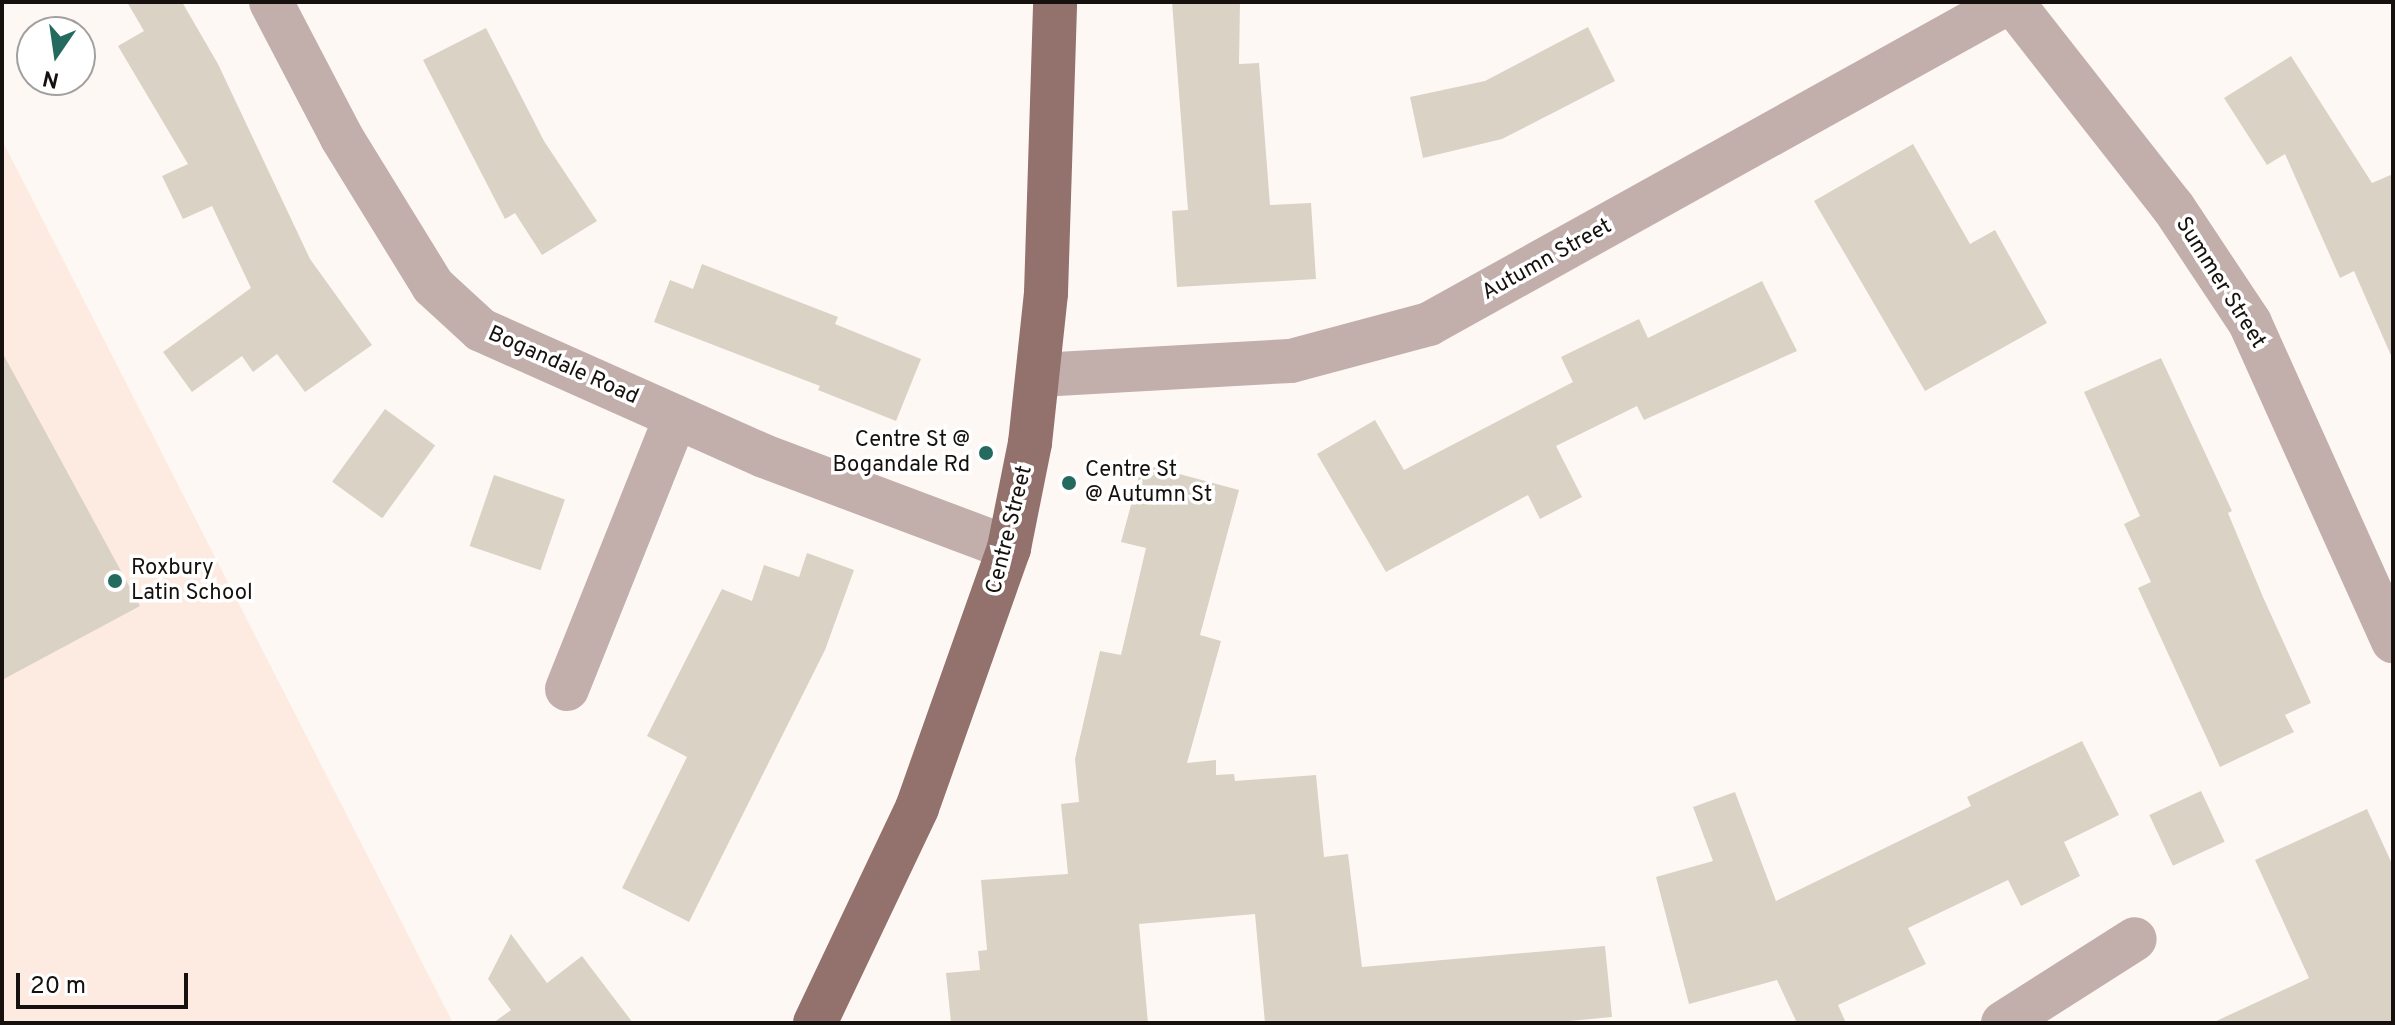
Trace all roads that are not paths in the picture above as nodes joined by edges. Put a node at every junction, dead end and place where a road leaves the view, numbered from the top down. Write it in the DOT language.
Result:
graph roads {
  1 [pos="271,2"];
  2 [pos="1055,2"];
  3 [pos="2010,2"];
  4 [pos="1039,375"];
  5 [pos="676,417"];
  6 [pos="1009,548"];
  7 [pos="2393,641"];
  8 [pos="567,689"];
  9 [pos="2135,939"];
  10 [pos="815,1023"];
  11 [pos="2003,1023"];
  1 -- 5 [label="street, Bogandale Road"];
  2 -- 4 [label="main road, Centre Street"];
  3 -- 4 [label="street, Autumn Street"];
  3 -- 7 [label="street, Summer Street"];
  4 -- 6 [label="main road, Centre Street"];
  5 -- 6 [label="street, Bogandale Road"];
  5 -- 8 [label="street"];
  6 -- 10 [label="main road, Centre Street"];
  9 -- 11 [label="street"];
}
